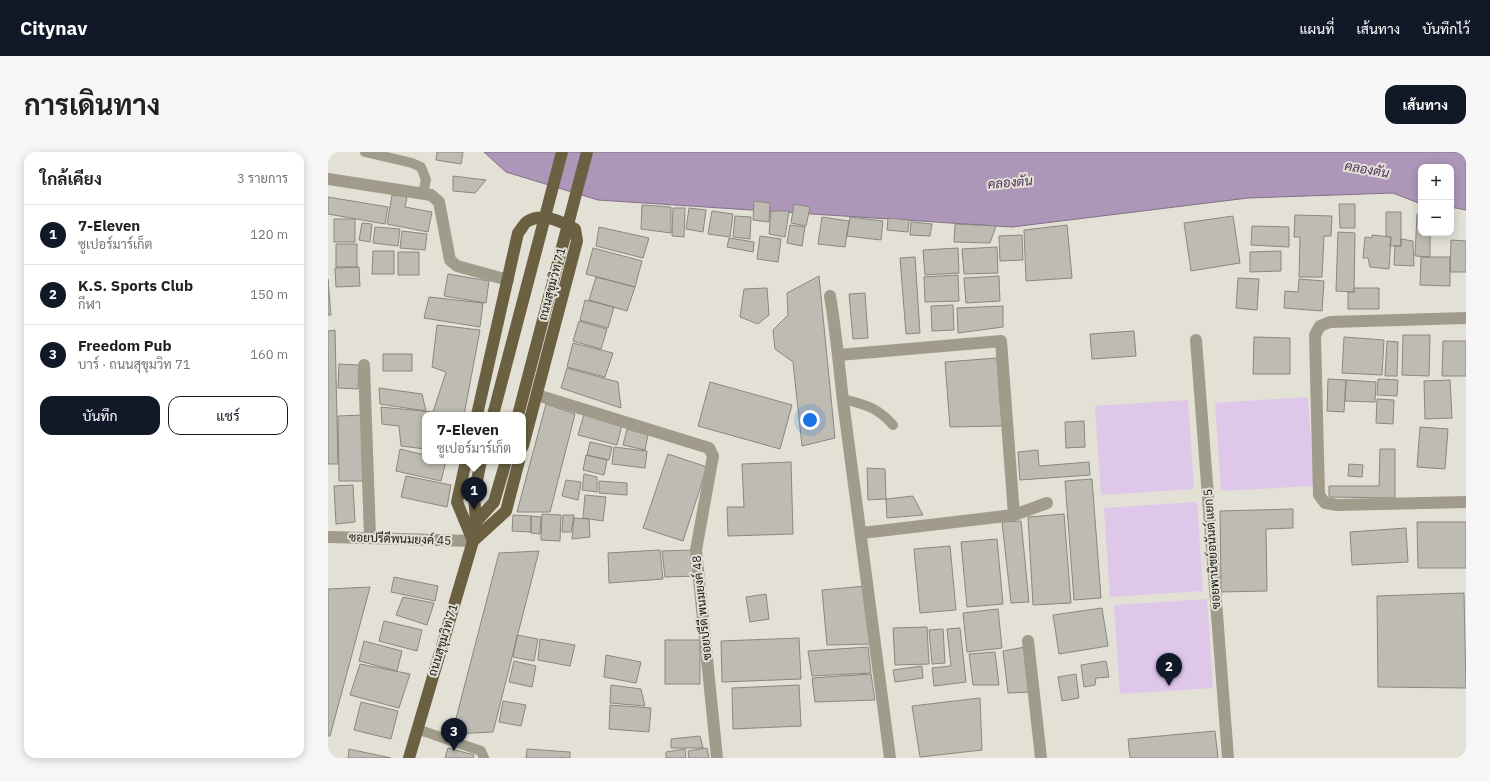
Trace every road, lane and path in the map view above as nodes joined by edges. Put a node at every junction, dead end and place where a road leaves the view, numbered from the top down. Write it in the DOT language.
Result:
graph roads {
  1 [pos="365,152"];
  2 [pos="562,152"];
  3 [pos="587,152"];
  4 [pos="328,179"];
  5 [pos="422,193"];
  6 [pos="508,280"];
  7 [pos="830,296"];
  8 [pos="1466,318"];
  9 [pos="1196,340"];
  10 [pos="839,355"];
  11 [pos="364,365"];
  12 [pos="537,394"];
  13 [pos="843,400"];
  14 [pos="478,412"];
  15 [pos="494,412"];
  16 [pos="519,412"];
  17 [pos="893,425"];
  18 [pos="526,435"];
  19 [pos="465,464"];
  20 [pos="480,464"];
  21 [pos="505,464"];
  22 [pos="518,464"];
  23 [pos="1466,502"];
  24 [pos="1047,503"];
  25 [pos="1014,515"];
  26 [pos="476,522"];
  27 [pos="862,533"];
  28 [pos="328,537"];
  29 [pos="370,537"];
  30 [pos="473,541"];
  31 [pos="1028,641"];
  32 [pos="417,729"];
  33 [pos="410,758"];
  34 [pos="484,758"];
  35 [pos="717,758"];
  36 [pos="890,758"];
  37 [pos="1041,758"];
  38 [pos="1228,758"];
  1 -- 5 [label="lane"];
  2 -- 15 [label="main road, ถนนสุขุมวิท 71"];
  3 -- 16 [label="main road, ถนนสุขุมวิท 71"];
  4 -- 5 [label="street"];
  5 -- 6 [label="street"];
  6 -- 12 [label="main road"];
  6 -- 14 [label="main road"];
  7 -- 10 [label="street"];
  8 -- 23 [label="street"];
  9 -- 38 [label="street, ซอยพานิชย์อนันต์ แยก 5"];
  10 -- 13 [label="street"];
  10 -- 25 [label="street"];
  11 -- 29 [label="street"];
  12 -- 18 [label="main road"];
  12 -- 35 [label="street, ซอยปรีดี พนมยงค์ 48"];
  13 -- 17 [label="lane"];
  13 -- 27 [label="street"];
  19 -- 30 [label="main road"];
  20 -- 26 [label="main road, ถนนสุขุมวิท 71"];
  21 -- 26 [label="main road"];
  22 -- 30 [label="main road"];
  24 -- 25 [label="street"];
  25 -- 27 [label="street"];
  26 -- 30 [label="main road, ถนนสุขุมวิท 71"];
  27 -- 36 [label="street"];
  28 -- 29 [label="street, ซอยปรีดีพนมยงค์ 45"];
  29 -- 30 [label="street, ซอยปรีดีพนมยงค์ 45"];
  30 -- 32 [label="main road, ถนนสุขุมวิท 71"];
  31 -- 37 [label="street"];
  32 -- 33 [label="main road, ถนนสุขุมวิท 71"];
  32 -- 34 [label="lane"];
}
